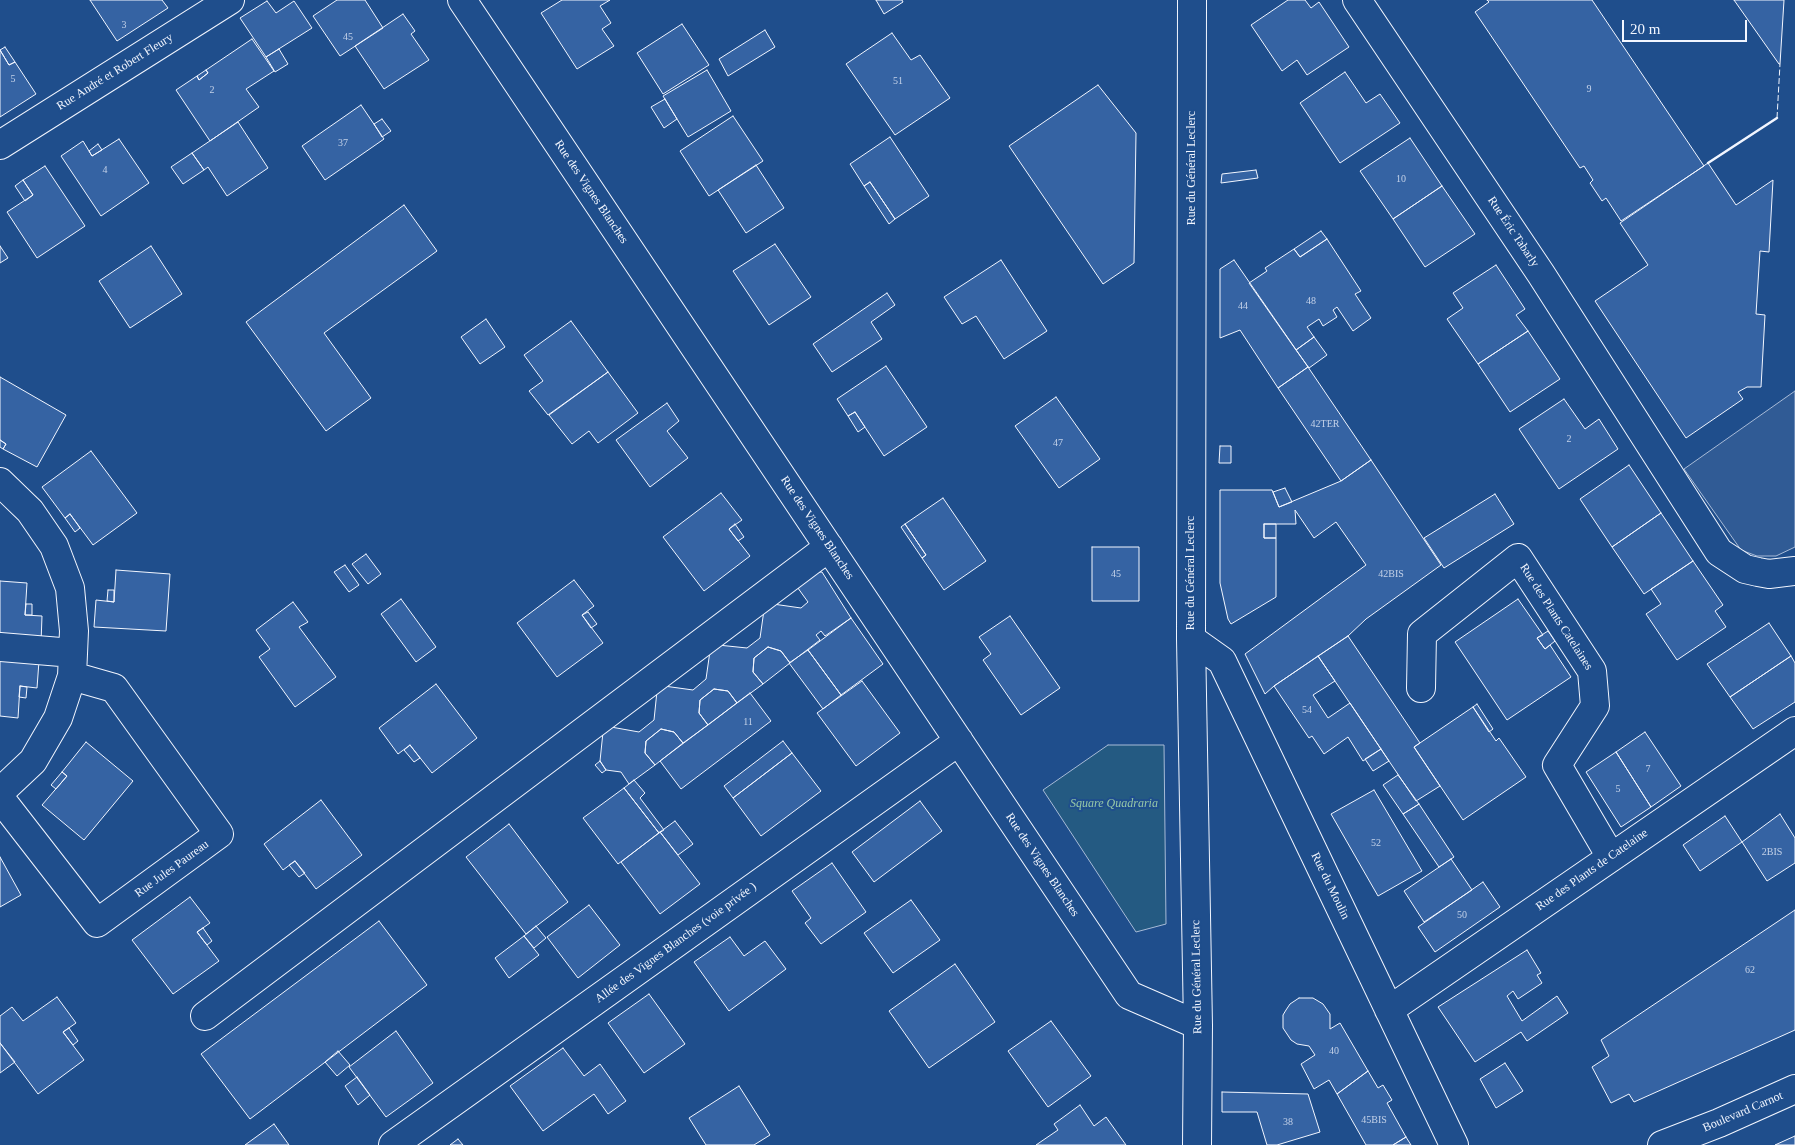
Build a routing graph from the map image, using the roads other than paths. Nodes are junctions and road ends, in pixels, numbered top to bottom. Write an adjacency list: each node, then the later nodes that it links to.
1 (230, 0): 5 (street, Rue André et Robert Fleury)
2 (462, 0): 7 (street, Rue des Vignes Blanches)
3 (1192, 0): 9 (street, Rue du Général Leclerc)
4 (1357, 0): 8 (street, Rue Éric Tabarly)
5 (0, 145)
6 (0, 482): 11 (street)
7 (830, 547): 14 (street, Rue des Vignes Blanches); 19 (street)
8 (1795, 571)
9 (1191, 639): 18 (street, Rue du Moulin); 20 (street, Rue du Général Leclerc)
10 (0, 647): 11 (street)
11 (72, 664): 15 (street); 16 (street, Rue Jules Paureau)
12 (1421, 688): 17 (street, Rue des Plants Catelaines)
13 (1795, 731): 17 (street, Rue des Plants de Catelaine)
14 (959, 741): 20 (street, Rue des Vignes Blanches); 22 (street, Allée des Vignes Blanches (voie privée ))
15 (0, 792)
16 (0, 798)
17 (1611, 857): 18 (street, Rue des Plants de Catelaine)
18 (1389, 1010): 24 (street, Rue du Moulin)
19 (205, 1016)
20 (1198, 1025): 23 (street, Rue du Général Leclerc)
21 (1795, 1089): 25 (street, Boulevard Carnot)
22 (392, 1145)
23 (1197, 1145)
24 (1454, 1145)
25 (1662, 1145)

